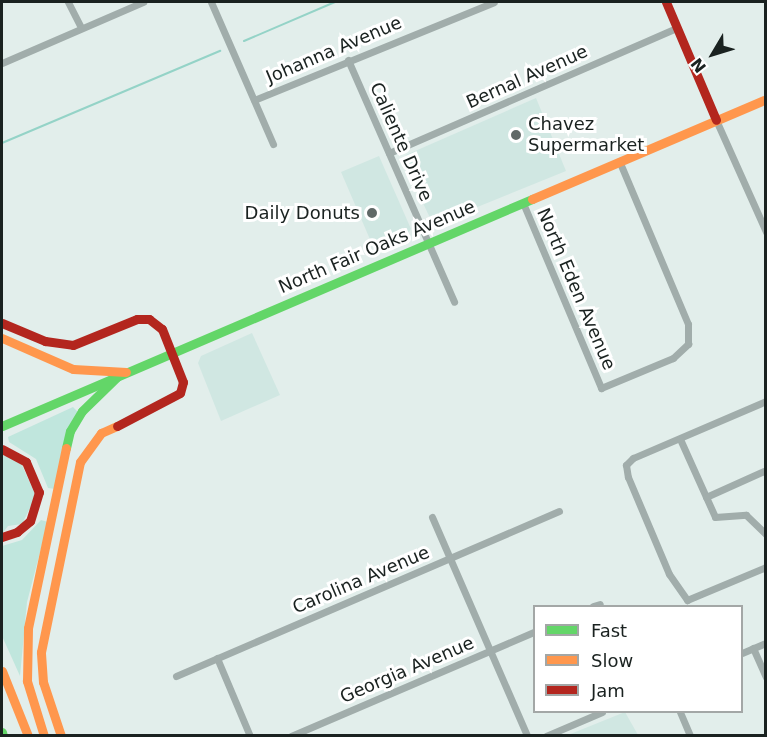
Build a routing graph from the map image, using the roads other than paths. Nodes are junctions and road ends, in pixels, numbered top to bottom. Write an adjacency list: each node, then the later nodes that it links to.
1 (68, 2): 6 (street)
2 (143, 2): 6 (street)
3 (211, 2): 11 (street)
4 (494, 2): 8 (street, Johanna Avenue)
5 (666, 2): 7 (main road)
6 (81, 27): 9 (street)
7 (677, 28): 12 (main road); 14 (street, Bernal Avenue)
8 (348, 60): 11 (street, Johanna Avenue); 14 (street, Caliente Drive)
9 (2, 63)
10 (765, 99): 12 (main road, North Fair Oaks Avenue)
11 (254, 100): 13 (street)
12 (716, 120): 15 (main road, North Fair Oaks Avenue); 17 (street)
13 (273, 144)
14 (389, 153): 18 (street, Caliente Drive)
15 (619, 162): 16 (main road, North Fair Oaks Avenue); 16 (street, North Eden Avenue)
16 (523, 203): 18 (main road, North Fair Oaks Avenue)
17 (765, 232)
18 (429, 243): 19 (street, Caliente Drive); 22 (main road, North Fair Oaks Avenue)
19 (454, 302)
20 (2, 322): 22 (main road)
21 (2, 338): 23 (main road)
22 (172, 352): 23 (main road, North Fair Oaks Avenue); 49 (main road)
23 (123, 373): 25 (main road, North Fair Oaks Avenue); 48 (main road)
24 (765, 401): 26 (street)
25 (2, 426)
26 (680, 439): 29 (street); 35 (street)
27 (2, 448): 33 (main road)
28 (765, 470): 29 (street)
29 (706, 497): 32 (street)
30 (559, 511): 34 (street, Carolina Avenue)
31 (432, 517): 34 (street)
32 (765, 534)
33 (2, 537)
34 (450, 558): 39 (street); 41 (street, Carolina Avenue)
35 (765, 567)
36 (533, 632): 39 (street, Georgia Avenue)
37 (765, 643): 38 (street)
38 (753, 648): 40 (street); 44 (street)
39 (490, 651): 51 (street, Georgia Avenue); 52 (street)
40 (743, 652)
41 (217, 658): 43 (street, Carolina Avenue); 50 (street)
42 (2, 671): 47 (main road)
43 (176, 676)
44 (765, 677)
45 (597, 713): 53 (street)
46 (681, 713): 54 (street)
47 (28, 735)
48 (44, 735)
49 (61, 735)
50 (250, 735)
51 (291, 735)
52 (527, 735)
53 (546, 735)
54 (690, 735)

